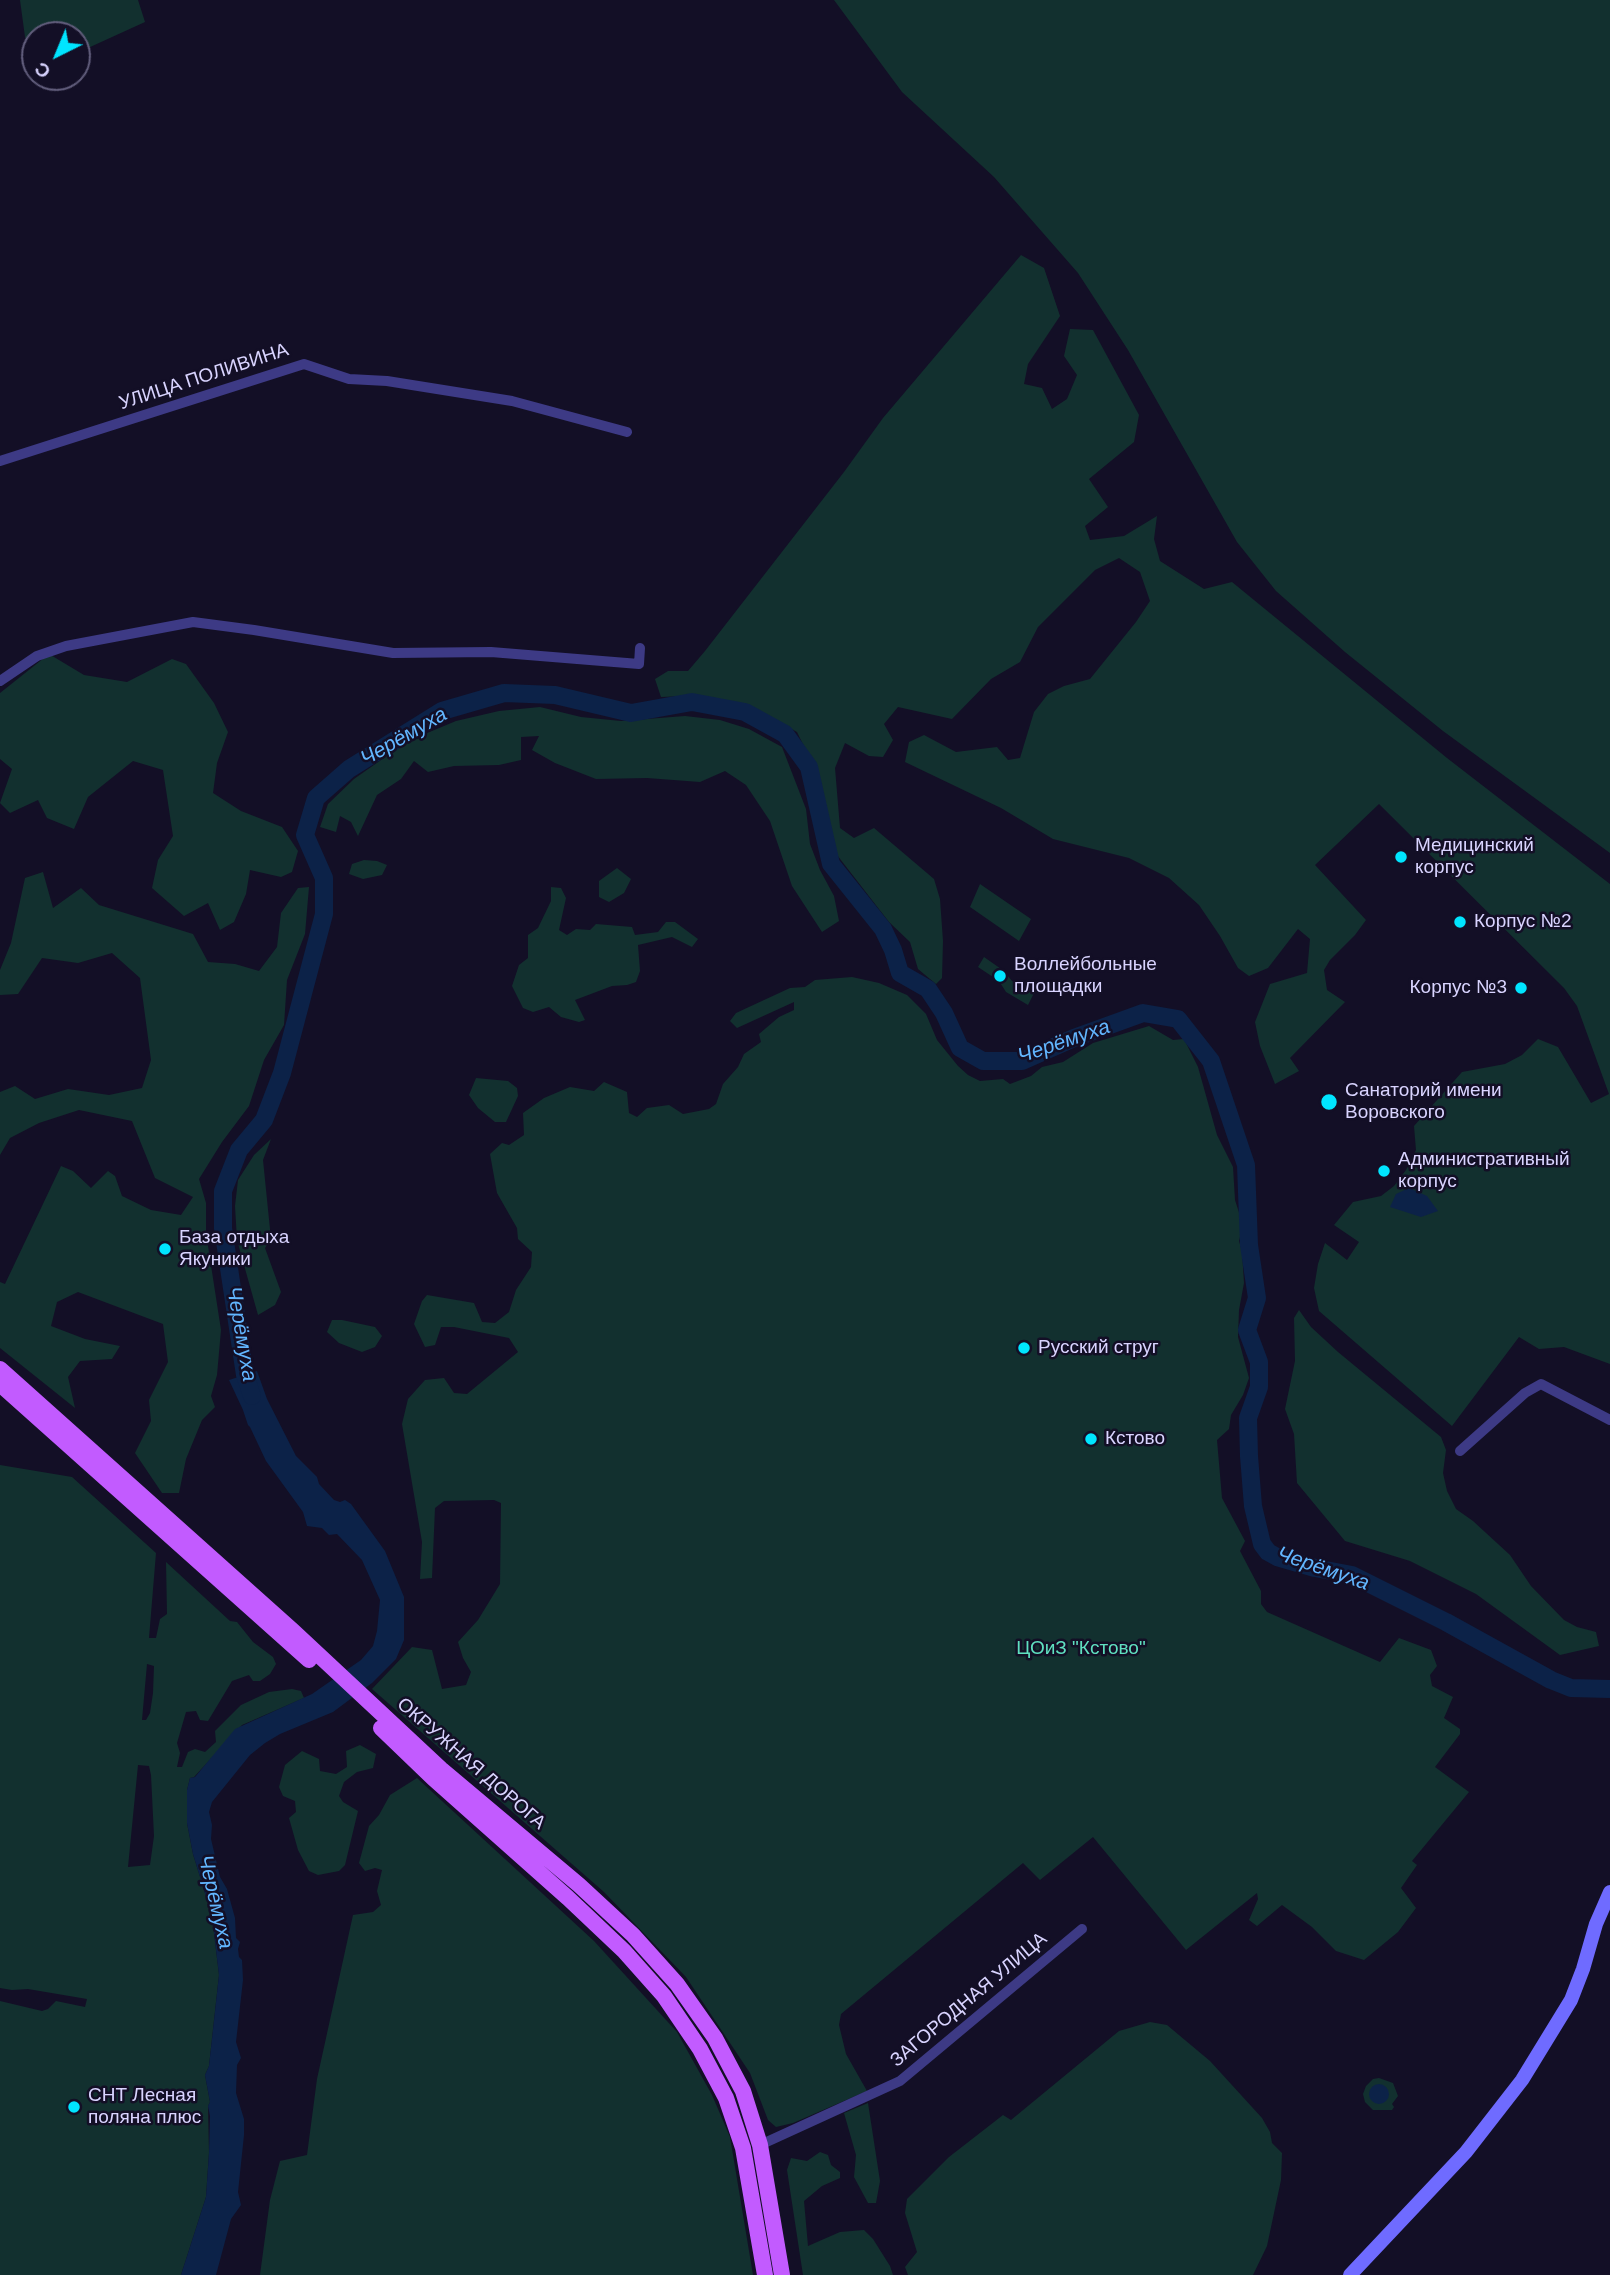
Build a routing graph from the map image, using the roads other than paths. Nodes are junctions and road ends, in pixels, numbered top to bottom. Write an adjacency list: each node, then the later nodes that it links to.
1 (627, 432): 2 (street, УЛИЦА ПОЛИВИНА)
2 (0, 461)
3 (640, 648): 4 (street)
4 (0, 681)
5 (0, 1368): 9 (main road, ОКРУЖНАЯ ДОРОГА)
6 (0, 1384): 9 (main road, ОКРУЖНАЯ ДОРОГА)
7 (1610, 1420): 8 (street)
8 (1460, 1451)
9 (306, 1650): 10 (main road, ОКРУЖНАЯ ДОРОГА)
10 (386, 1726): 13 (main road, ОКРУЖНАЯ ДОРОГА); 14 (main road, ОКРУЖНАЯ ДОРОГА)
11 (1610, 1892): 16 (main road)
12 (1082, 1928): 13 (street, ЗАГОРОДНАЯ УЛИЦА)
13 (760, 2145): 15 (main road, ОКРУЖНАЯ ДОРОГА)
14 (765, 2275)
15 (782, 2275)
16 (1350, 2275)

